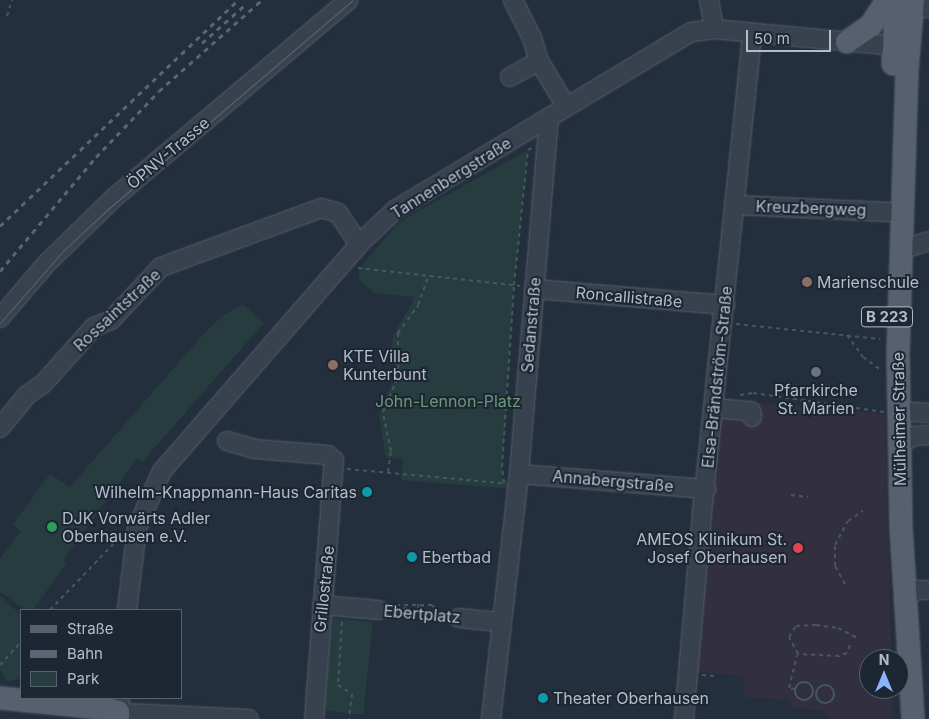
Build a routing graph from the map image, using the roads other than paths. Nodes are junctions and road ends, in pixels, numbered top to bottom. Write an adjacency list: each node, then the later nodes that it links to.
1 (349, 0): 21 (street, ÖPNV-Trasse)
2 (513, 0): 10 (street)
3 (709, 0): 6 (street)
4 (887, 0): 8 (main road)
5 (912, 3): 9 (main road, Mülheimer Straße / B 223)
6 (714, 29): 7 (street, Tannenbergstraße); 12 (street, Tannenbergstraße)
7 (752, 35): 8 (street, Tannenbergstraße); 14 (street, Elsa-Brändström-Straße)
8 (848, 42): 9 (street, Tannenbergstraße)
9 (901, 46): 15 (main road, Mülheimer Straße / B 223); 18 (main road, Mülheimer Straße / B 223)
10 (539, 61): 11 (street); 12 (street)
11 (510, 77)
12 (566, 106): 13 (street, Tannenbergstraße)
13 (549, 118): 17 (street, Tannenbergstraße); 19 (street, Sedanstraße)
14 (734, 205): 15 (street, Kreuzbergweg); 20 (street, Elsa-Brändström-Straße)
15 (888, 212): 23 (main road, Mülheimer Straße / B 223)
16 (929, 241): 18 (street)
17 (359, 244): 26 (street, Rossaintstraße); 35 (street, Tannenbergstraße)
18 (900, 250): 23 (main road, Mülheimer Straße / B 223)
19 (534, 289): 20 (street, Roncallistraße); 30 (street, Sedanstraße)
20 (725, 305): 22 (street, Elsa-Brändström-Straße)
21 (0, 318)
22 (714, 408): 25 (street); 31 (street, Elsa-Brändström-Straße)
23 (893, 411): 24 (street); 29 (main road, Mülheimer Straße / B 223); 39 (main road, Mülheimer Straße / B 223)
24 (929, 413)
25 (752, 417)
26 (0, 428)
27 (929, 434): 29 (street)
28 (226, 440): 34 (street, Grillostraße)
29 (899, 444): 33 (main road, Mülheimer Straße / B 223)
30 (513, 481): 31 (street, Annabergstraße); 38 (street, Sedanstraße)
31 (706, 489): 51 (street, Elsa-Brändström-Straße)
32 (929, 590): 33 (street)
33 (906, 597): 46 (main road, Mülheimer Straße / B 223)
34 (322, 605): 36 (street, Ebertplatz); 49 (street, Grillostraße)
35 (127, 609)
36 (379, 610)
37 (470, 622): 38 (street, Ebertplatz)
38 (500, 622): 50 (street, Sedanstraße)
39 (895, 649)
40 (0, 698): 41 (main road)
41 (20, 699)
42 (27, 699): 44 (main road)
43 (899, 699): 46 (main road, Mülheimer Straße / B 223)
44 (54, 700): 45 (main road)
45 (119, 710): 47 (street)
46 (902, 717)
47 (180, 718): 48 (street)
48 (249, 719)
49 (314, 719)
50 (491, 719)
51 (684, 719)

